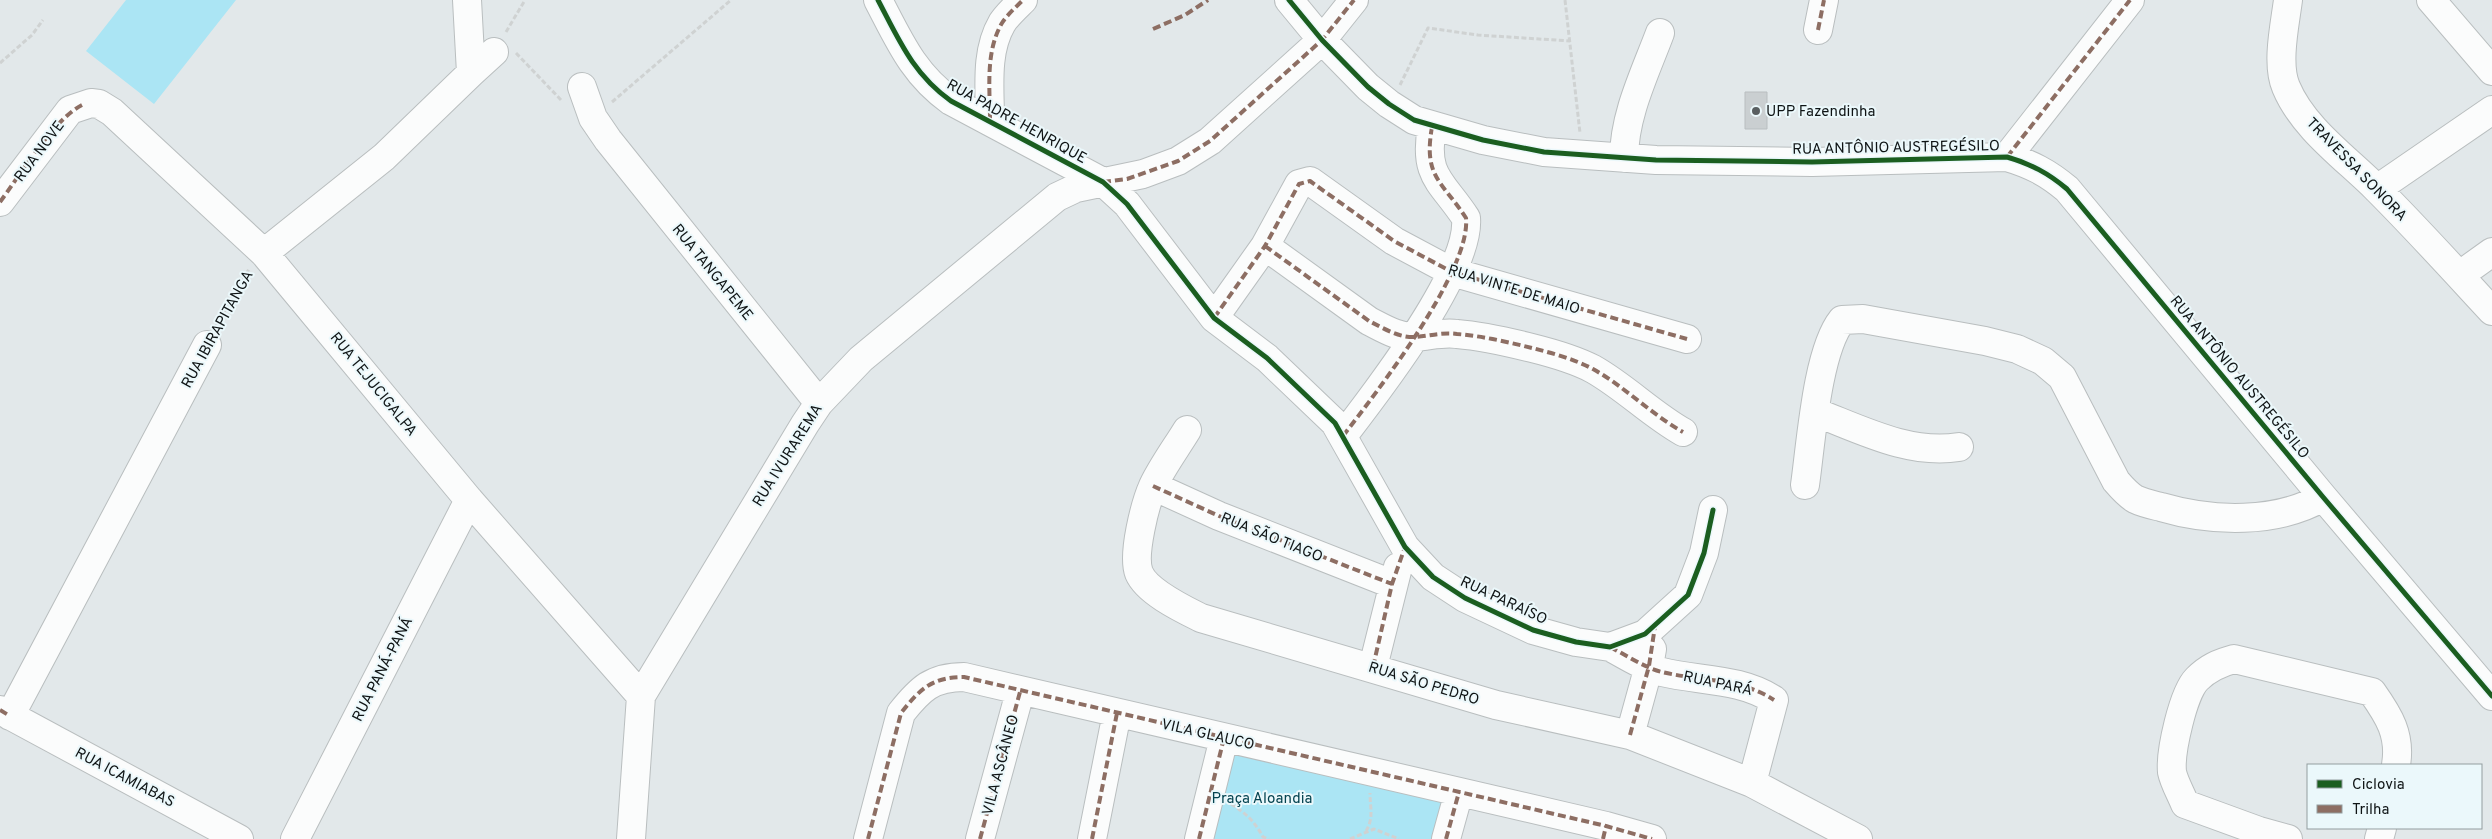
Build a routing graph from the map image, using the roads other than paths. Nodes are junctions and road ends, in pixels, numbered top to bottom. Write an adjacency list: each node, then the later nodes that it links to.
1 (467, 0): 15 (street)
2 (878, 0): 19 (street, RUA PADRE HENRIQUE)
3 (1023, 0): 19 (street)
4 (1289, 0): 12 (street, RUA ANTÔNIO AUSTREGÉSILO)
5 (1354, 0): 12 (street, RUA IVURAREMA)
6 (1824, 0): 10 (street)
7 (2130, 0): 21 (street)
8 (2288, 0): 24 (street, TRAVESSA SONORA)
9 (2431, 0): 14 (street)
10 (1818, 30)
11 (1660, 33): 22 (street)
12 (1322, 40): 20 (street, RUA ANTÔNIO AUSTREGÉSILO); 23 (street, RUA IVURAREMA)
13 (494, 52): 15 (street)
14 (2492, 71)
15 (471, 74): 28 (street)
16 (82, 104): 25 (street, RUA NOVE); 28 (street, RUA TEJUCIGALPA)
17 (581, 105): 36 (street, RUA TANGAPEME)
18 (2492, 110): 24 (street)
19 (990, 120): 23 (street, RUA PADRE HENRIQUE)
20 (1432, 127): 22 (street, RUA ANTÔNIO AUSTREGÉSILO); 29 (street)
21 (2007, 157): 22 (street, RUA ANTÔNIO AUSTREGÉSILO); 44 (street, RUA ANTÔNIO AUSTREGÉSILO)
22 (1624, 158)
23 (1102, 182): 32 (street, RUA PADRE HENRIQUE); 36 (street, RUA IVURAREMA)
24 (2377, 189): 30 (street, TRAVESSA SONORA)
25 (0, 202)
26 (1265, 246): 29 (street, RUA VINTE DE MAIO); 32 (street); 33 (street)
27 (2492, 252): 30 (street)
28 (264, 253): 45 (street, RUA TEJUCIGALPA)
29 (1452, 272): 33 (street); 34 (street, RUA VINTE DE MAIO)
30 (2460, 275): 31 (street, TRAVESSA SONORA)
31 (2492, 311)
32 (1214, 318): 40 (street, RUA PARAÍSO)
33 (1414, 337): 39 (street); 40 (street)
34 (1687, 339)
35 (207, 345): 57 (street, RUA IBIRAPITANGA)
36 (819, 403): 54 (street, RUA IVURAREMA)
37 (1816, 412): 41 (street); 42 (street); 44 (street)
38 (1187, 430): 43 (street, RUA SÃO PEDRO)
39 (1683, 432)
40 (1343, 436): 47 (street, RUA PARAÍSO)
41 (1959, 447)
42 (1805, 485)
43 (1154, 486): 48 (street, RUA SÃO TIAGO); 52 (street, RUA SÃO PEDRO)
44 (2324, 498): 55 (street, RUA ANTÔNIO AUSTREGÉSILO)
45 (469, 500): 54 (street, RUA TEJUCIGALPA); 65 (street, RUA PANÁ-PANÁ)
46 (1713, 510): 49 (street, RUA PARAÍSO)
47 (1405, 547): 48 (street); 50 (street, RUA PARAÍSO)
48 (1392, 584): 52 (street)
49 (1655, 626): 50 (street, RUA PARAÍSO); 51 (street)
50 (1610, 647): 51 (street, RUA PARÁ)
51 (1649, 666): 58 (street); 61 (street, RUA PARÁ)
52 (1373, 667): 58 (street, RUA SÃO PEDRO)
53 (1020, 692): 56 (street, VILA GLAUCO); 67 (street, VILA GLAUCO); 68 (street, VILA ASCÂNEO)
54 (641, 696): 66 (street, RUA IVURAREMA)
55 (2492, 696)
56 (1117, 712): 59 (street, VILA GLAUCO); 69 (street)
57 (5, 713): 64 (street, RUA ICAMIABAS)
58 (1630, 735): 61 (street, RUA SÃO PEDRO)
59 (1224, 738): 62 (street, VILA GLAUCO); 70 (street)
60 (2396, 764): 74 (street)
61 (1752, 783): 73 (street, RUA SÃO PEDRO)
62 (1460, 792): 63 (street, VILA GLAUCO); 71 (street)
63 (1604, 832): 72 (street, VILA GLAUCO)
64 (240, 839)
65 (295, 839)
66 (631, 839)
67 (868, 839)
68 (980, 839)
69 (1092, 839)
70 (1199, 839)
71 (1446, 839)
72 (1652, 839)
73 (1858, 839)
74 (2288, 839)

